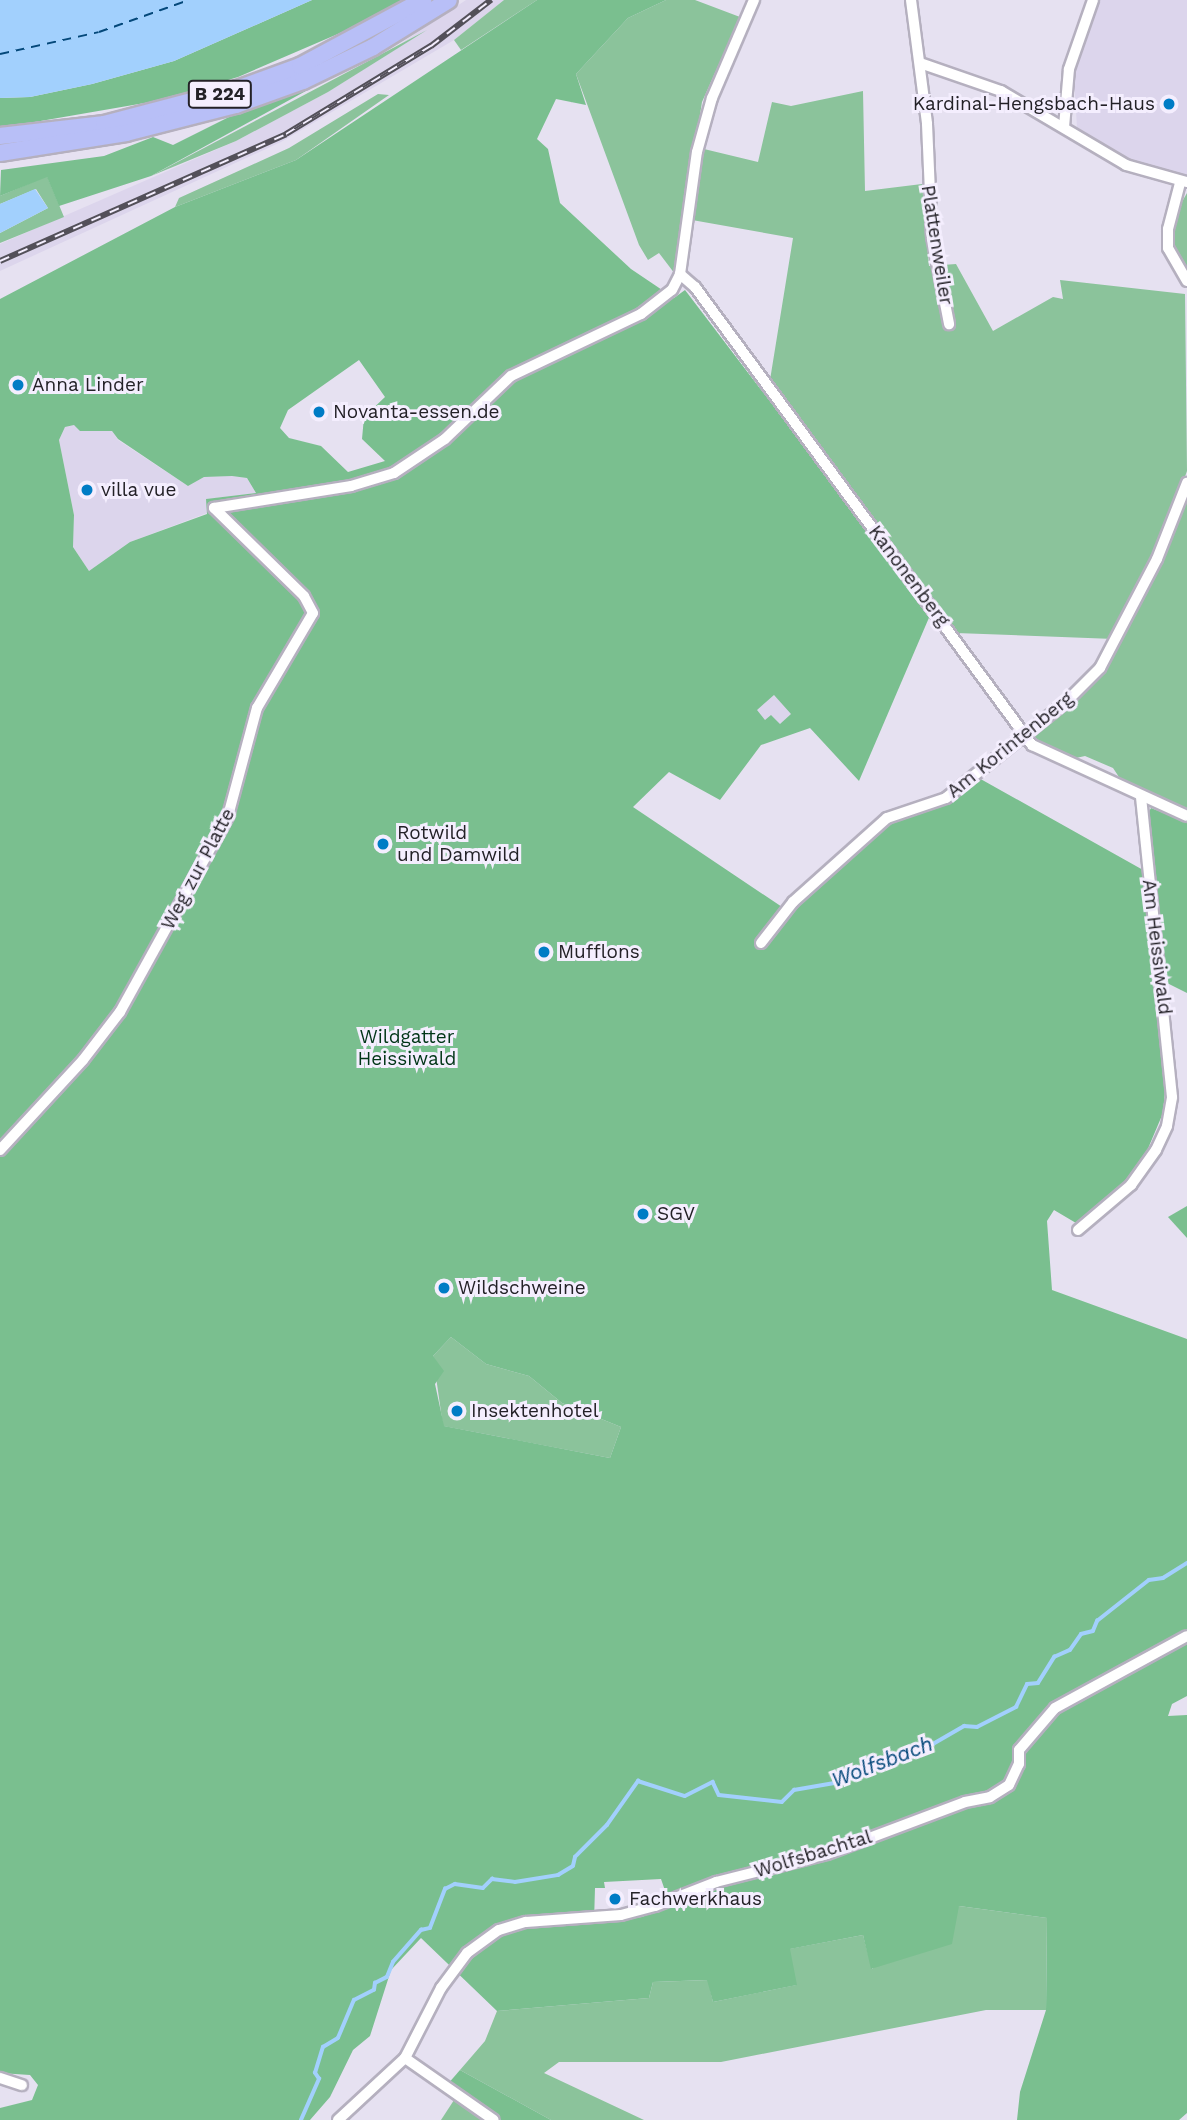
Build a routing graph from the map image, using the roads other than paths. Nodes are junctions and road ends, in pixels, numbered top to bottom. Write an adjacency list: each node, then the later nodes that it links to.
1 (423, 0): 8 (main road, B 224)
2 (449, 0): 9 (main road, B 224)
3 (754, 0): 11 (street)
4 (911, 0): 6 (street, Plattenweiler)
5 (1093, 0): 7 (street)
6 (920, 63): 7 (street); 13 (street, Plattenweiler)
7 (1064, 128): 10 (street)
8 (0, 136)
9 (3, 153)
10 (1184, 183): 12 (street)
11 (680, 274): 15 (street, Kanonenberg); 19 (street, Weg zur Platte)
12 (1187, 281)
13 (949, 324)
14 (1187, 483): 15 (street, Am Korintenberg)
15 (1023, 734): 16 (street, Kanonenberg); 18 (street, Am Korintenberg)
16 (1141, 797): 17 (street, Kanonenberg); 20 (street, Am Heissiwald)
17 (1187, 816)
18 (761, 943)
19 (0, 1150)
20 (1078, 1230)
21 (1187, 1636): 22 (street, Wolfsbachtal)
22 (405, 2058): 25 (street, Wolfsbachtal); 26 (street)
23 (0, 2078): 24 (street)
24 (22, 2085)
25 (338, 2120)
26 (494, 2120)

